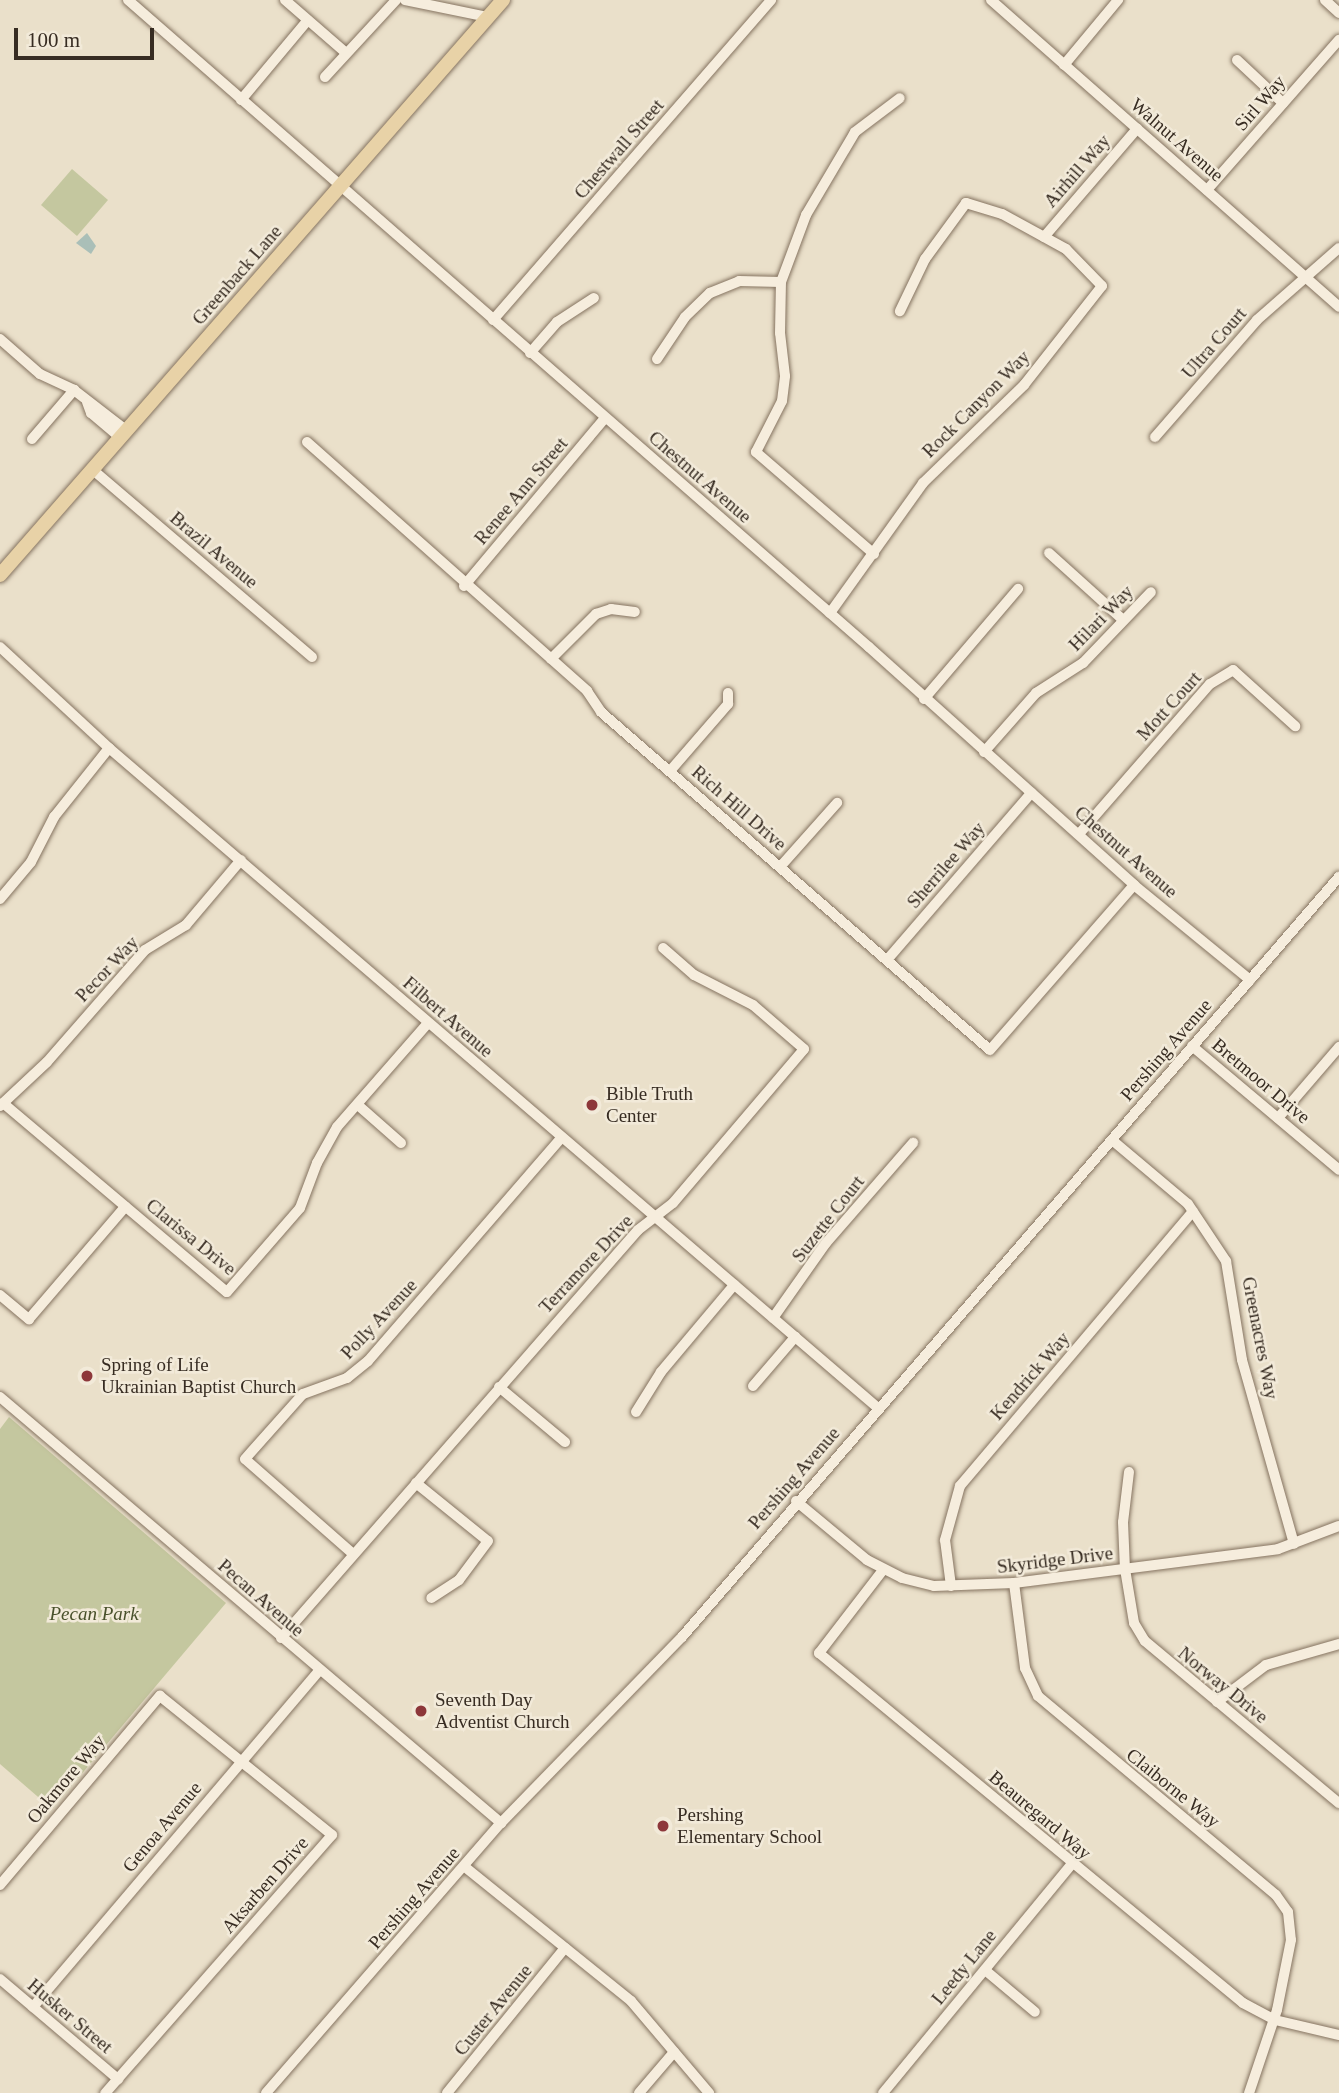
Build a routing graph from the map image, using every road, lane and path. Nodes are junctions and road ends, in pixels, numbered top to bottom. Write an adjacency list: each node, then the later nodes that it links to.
1 (128, 0): 19 (street, Chestnut Avenue)
2 (285, 0): 12 (street)
3 (396, 0): 14 (street)
4 (405, 0): 11 (street)
5 (503, 0): 11 (main road, Greenback Lane)
6 (771, 0): 31 (street, Chestwall Street)
7 (991, 0): 16 (street, Walnut Avenue)
8 (1118, 0): 16 (street)
9 (1325, 0): 10 (street)
10 (1339, 13)
11 (488, 17): 22 (main road, Greenback Lane)
12 (308, 20): 14 (street); 19 (street)
13 (1339, 40): 20 (street, Sirl Way)
14 (346, 53): 17 (street)
15 (1237, 60): 20 (street)
16 (1064, 65): 21 (street, Walnut Avenue)
17 (325, 77)
18 (900, 98): 27 (street)
19 (242, 100): 22 (street, Chestnut Avenue)
20 (1283, 103): 23 (street, Sirl Way)
21 (1137, 129): 23 (street, Walnut Avenue); 24 (street, Airhill Way)
22 (338, 188): 31 (street, Chestnut Avenue); 37 (main road, Greenback Lane)
23 (1207, 190): 26 (street, Walnut Avenue)
24 (1044, 237): 30 (street, Rock Canyon Way); 43 (street, Rock Canyon Way)
25 (1339, 248): 26 (street, Ultra Court)
26 (1306, 277): 29 (street, Walnut Avenue); 38 (street, Ultra Court)
27 (781, 282): 34 (street); 43 (street)
28 (594, 298): 33 (street)
29 (1339, 307)
30 (900, 311)
31 (493, 320): 33 (street, Chestnut Avenue)
32 (0, 339): 35 (street)
33 (530, 353): 36 (street, Chestnut Avenue)
34 (657, 359)
35 (74, 390): 37 (street); 39 (street)
36 (605, 418): 45 (street, Renee Ann Street); 49 (street, Chestnut Avenue)
37 (124, 434): 41 (main road, Greenback Lane)
38 (1154, 437)
39 (32, 439)
40 (307, 442): 45 (street, Rich Hill Drive)
41 (93, 470): 44 (main road, Greenback Lane); 52 (street, Brazil Avenue)
42 (1049, 553): 50 (street)
43 (874, 554): 49 (street, Rock Canyon Way)
44 (0, 575)
45 (464, 586): 53 (street, Rich Hill Drive)
46 (1018, 589): 55 (street)
47 (1151, 592): 50 (street, Hilari Way)
48 (635, 612): 53 (street)
49 (830, 613): 55 (street, Chestnut Avenue)
50 (1122, 619): 58 (street, Hilari Way)
51 (0, 647): 57 (street, Filbert Avenue)
52 (312, 657)
53 (551, 659): 59 (street, Rich Hill Drive)
54 (728, 693): 59 (street)
55 (924, 699): 58 (street, Chestnut Avenue)
56 (1295, 726): 62 (street, Mott Court)
57 (109, 748): 63 (street, Filbert Avenue); 67 (street)
58 (984, 752): 60 (street, Chestnut Avenue)
59 (670, 771): 64 (street, Rich Hill Drive)
60 (1031, 793): 62 (street, Chestnut Avenue); 69 (street, Sherrilee Way)
61 (837, 803): 64 (street)
62 (1079, 834): 66 (street, Chestnut Avenue)
63 (241, 860): 71 (street, Filbert Avenue); 74 (street, Pecor Way)
64 (780, 867): 69 (street, Rich Hill Drive)
65 (1339, 877): 70 (street, Pershing Avenue)
66 (1134, 886): 69 (street, Rich Hill Drive); 70 (street, Chestnut Avenue)
67 (0, 898)
68 (663, 948): 84 (street, Terramore Drive)
69 (887, 960)
70 (1250, 980): 72 (street, Pershing Avenue)
71 (428, 1023): 75 (street, Clarissa Drive); 77 (street, Filbert Avenue)
72 (1192, 1046): 76 (street, Bretmoor Drive); 78 (street, Pershing Avenue)
73 (1339, 1047): 76 (street)
74 (2, 1104): 82 (street, Clarissa Drive)
75 (359, 1106): 79 (street); 82 (street, Clarissa Drive)
76 (1278, 1118): 81 (street, Bretmoor Drive)
77 (562, 1137): 84 (street, Filbert Avenue); 100 (street, Polly Avenue)
78 (1112, 1140): 83 (street, Greenacres Way); 92 (street, Pershing Avenue)
79 (401, 1143)
80 (913, 1143): 87 (street, Suzette Court)
81 (1339, 1170)
82 (125, 1207): 86 (street)
83 (1193, 1211): 99 (street, Greenacres Way); 104 (street, Kendrick Way)
84 (655, 1218): 85 (street, Filbert Avenue); 90 (street, Terramore Drive)
85 (734, 1285): 87 (street, Filbert Avenue); 93 (street)
86 (0, 1295)
87 (773, 1318): 88 (street, Filbert Avenue)
88 (795, 1337): 89 (street); 92 (street, Filbert Avenue)
89 (753, 1386)
90 (499, 1387): 94 (street); 96 (street, Terramore Drive)
91 (0, 1397): 106 (street, Pecan Avenue)
92 (878, 1408): 97 (street, Pershing Avenue)
93 (636, 1412)
94 (565, 1442)
95 (1129, 1472): 101 (street, Norway Drive)
96 (416, 1483): 100 (street, Terramore Drive); 105 (street)
97 (796, 1501): 102 (street, Skyridge Drive); 113 (street, Pershing Avenue)
98 (1339, 1526): 99 (street, Skyridge Drive)
99 (1294, 1544): 101 (street, Skyridge Drive)
100 (352, 1553): 106 (street, Terramore Drive)
101 (1125, 1569): 103 (street, Skyridge Drive); 110 (street, Norway Drive)
102 (883, 1570): 104 (street, Skyridge Drive); 114 (street, Beauregard Way)
103 (1014, 1584): 104 (street, Skyridge Drive); 122 (street, Claiborne Way)
104 (951, 1586)
105 (431, 1598)
106 (281, 1638): 108 (street, Pecan Avenue)
107 (1339, 1644): 110 (street)
108 (319, 1671): 111 (street, Genoa Avenue); 113 (street, Pecan Avenue)
109 (160, 1696): 111 (street, Aksarben Drive); 116 (street, Oakmore Way)
110 (1217, 1702): 112 (street, Norway Drive)
111 (242, 1759): 120 (street, Genoa Avenue); 125 (street, Aksarben Drive)
112 (1339, 1803)
113 (501, 1824): 115 (street, Pershing Avenue)
114 (1072, 1864): 118 (street, Leedy Lane); 122 (street, Beauregard Way)
115 (465, 1867): 117 (street); 127 (street, Pershing Avenue)
116 (0, 1885)
117 (565, 1948): 124 (street); 128 (street, Custer Avenue)
118 (985, 1969): 121 (street); 131 (street, Leedy Lane)
119 (0, 1979): 120 (street, Husker Street)
120 (33, 2007): 125 (street, Husker Street)
121 (1035, 2012)
122 (1275, 2020): 123 (street, Beauregard Way); 132 (street, Claiborne Way)
123 (1339, 2035)
124 (674, 2052): 129 (street); 130 (street)
125 (118, 2079): 126 (street, Aksarben Drive)
126 (105, 2093)
127 (266, 2093)
128 (447, 2093)
129 (639, 2093)
130 (709, 2093)
131 (883, 2093)
132 (1249, 2093)

